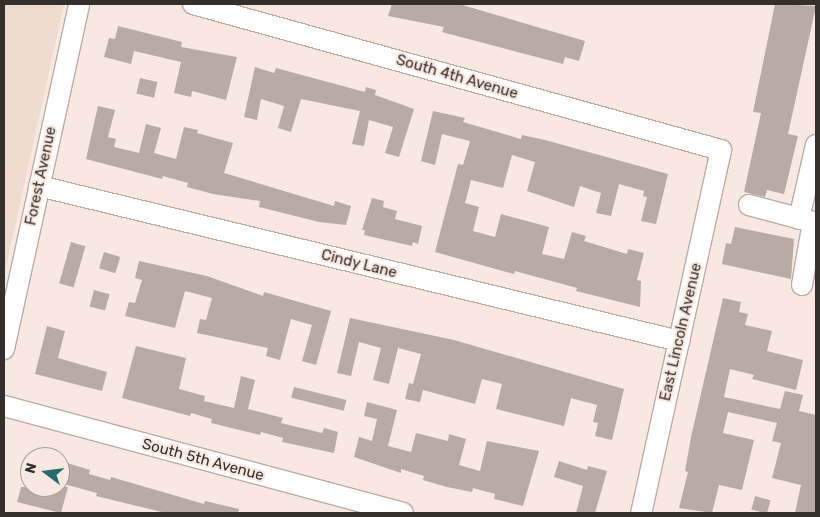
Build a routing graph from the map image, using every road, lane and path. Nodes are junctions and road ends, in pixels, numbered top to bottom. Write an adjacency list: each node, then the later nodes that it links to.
1 (79, 4): 5 (street, Forest Avenue)
2 (193, 4): 4 (street, South 4th Avenue)
3 (816, 145): 7 (street)
4 (721, 150): 9 (street, East Lincoln Avenue)
5 (39, 186): 9 (street, Cindy Lane); 10 (street, Forest Avenue)
6 (748, 205): 7 (street)
7 (806, 210): 8 (street)
8 (802, 285)
9 (679, 341): 13 (street, East Lincoln Avenue)
10 (4, 349)
11 (4, 406): 12 (street, South 5th Avenue)
12 (403, 513)
13 (641, 513)

